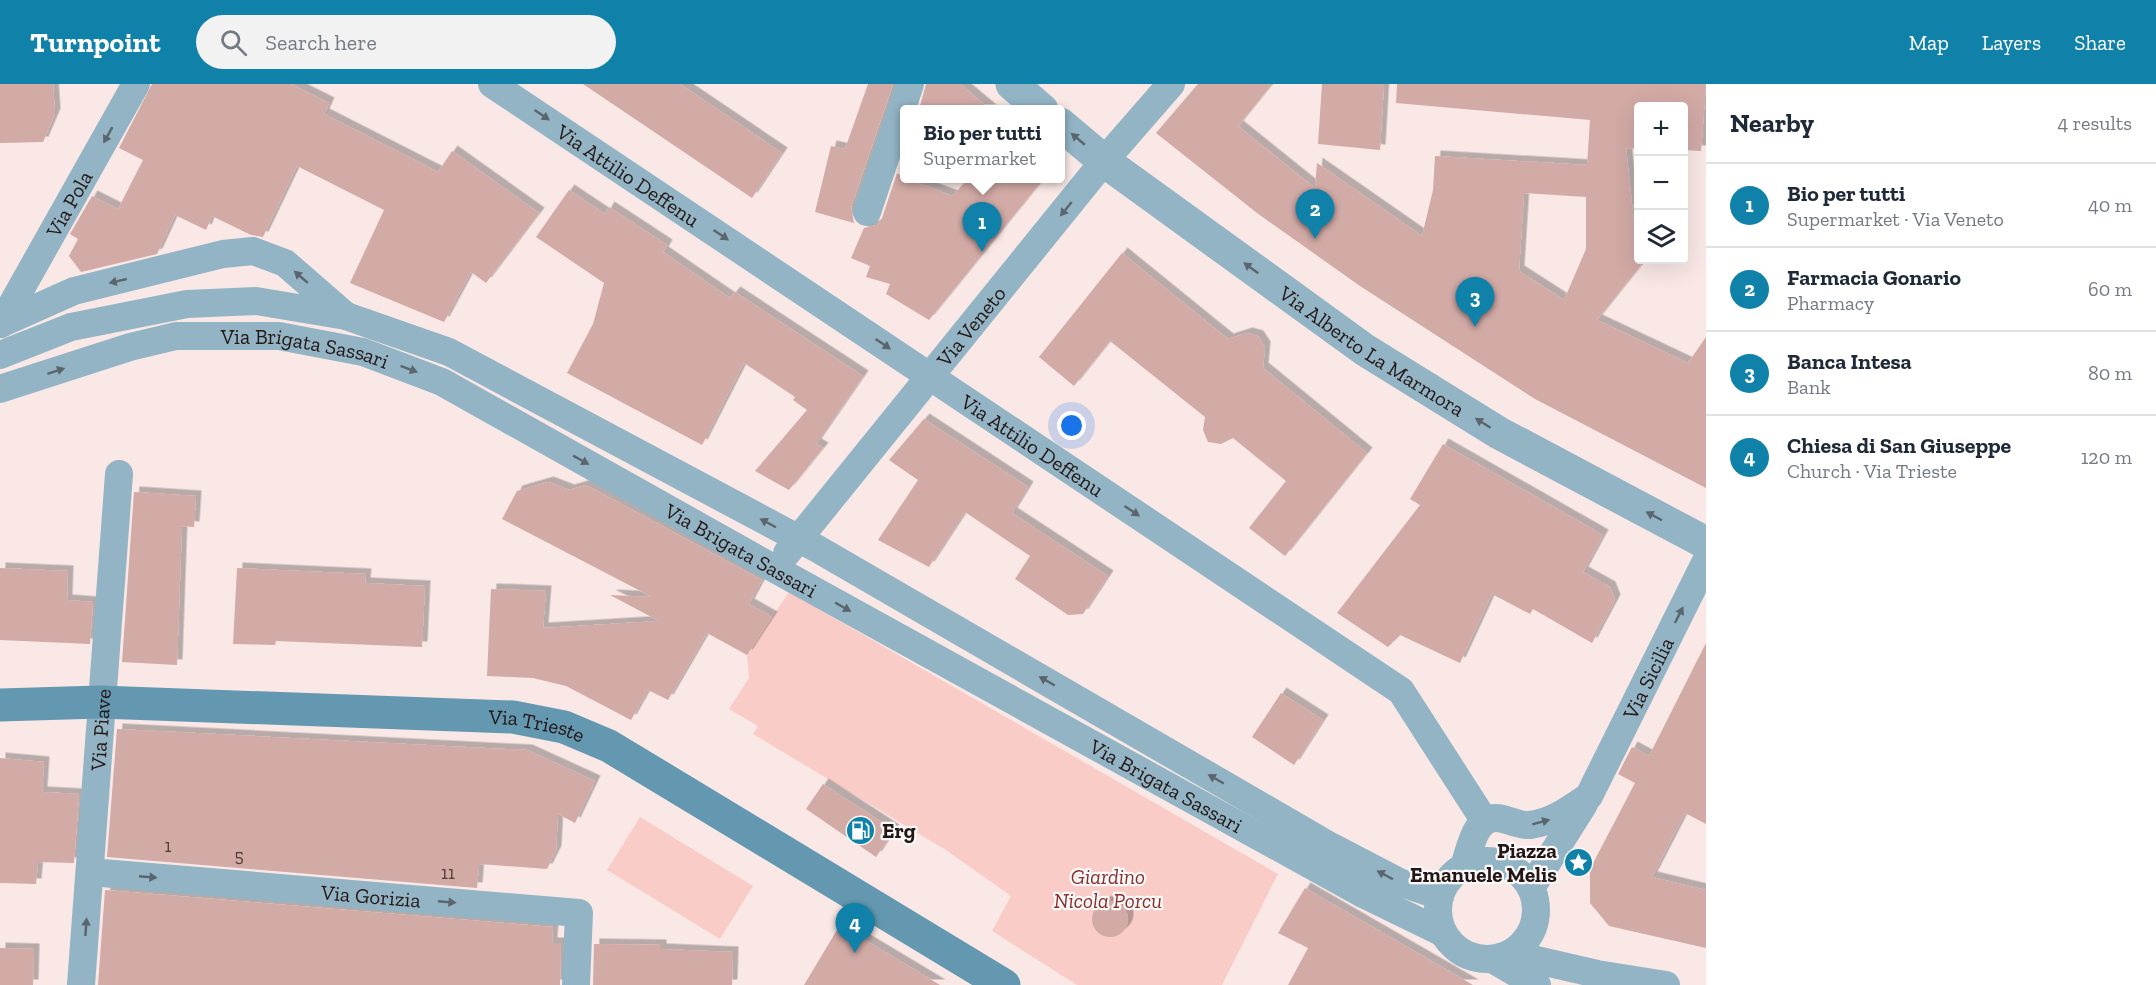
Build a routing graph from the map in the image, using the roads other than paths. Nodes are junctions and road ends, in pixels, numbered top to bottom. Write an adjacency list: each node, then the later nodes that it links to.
1 (136, 84): 13 (street, Via Pola, one-way to 13)
2 (492, 84): 15 (street, Via Attilio Deffenu, one-way to 15)
3 (910, 84): 6 (street)
4 (1012, 84): 7 (street)
5 (1171, 84): 10 (street, Via Veneto)
6 (903, 105)
7 (1036, 105)
8 (900, 114): 11 (street)
9 (1065, 128): 10 (street, Via Alberto La Marmora, one-way to 9)
10 (1104, 161): 15 (street, Via Veneto, one-way to 15); 19 (street, Via Alberto La Marmora, one-way to 10)
11 (867, 212)
12 (346, 316): 13 (street, Via Brigata Sassari, one-way to 13); 14 (street, Via Brigata Sassari); 18 (street, Via Brigata Sassari, one-way to 12)
13 (0, 324)
14 (0, 355)
15 (930, 376): 18 (street, Via Veneto); 25 (street, Via Attilio Deffenu, one-way to 25)
16 (0, 389): 21 (street, Via Brigata Sassari, one-way to 21)
17 (119, 474): 22 (street, Via Piave)
18 (797, 539): 21 (street, Via Veneto); 29 (street, Via Brigata Sassari, one-way to 18)
19 (1706, 543)
20 (1706, 561): 24 (street, Via Sicilia, one-way to 20)
21 (775, 569): 31 (street, Via Brigata Sassari, one-way to 31)
22 (100, 702): 23 (main road, Via Trieste); 27 (street, Via Piave); 36 (main road, Via Trieste)
23 (0, 705)
24 (1589, 796): 25 (street, Via Sicilia, one-way to 24); 28 (street, Via Sicilia)
25 (1484, 820): 26 (street)
26 (1464, 867): 28 (street); 29 (street)
27 (90, 872): 34 (street, Via Piave, one-way to 27); 35 (street, Via Gorizia, one-way to 35)
28 (1531, 888): 30 (street)
29 (1440, 896): 31 (street)
30 (1532, 931): 32 (street); 33 (street)
31 (1443, 933): 32 (street)
32 (1501, 957): 33 (street); 37 (street)
33 (1601, 979): 38 (street)
34 (81, 985)
35 (576, 985)
36 (1004, 985)
37 (1537, 985)
38 (1666, 985)

